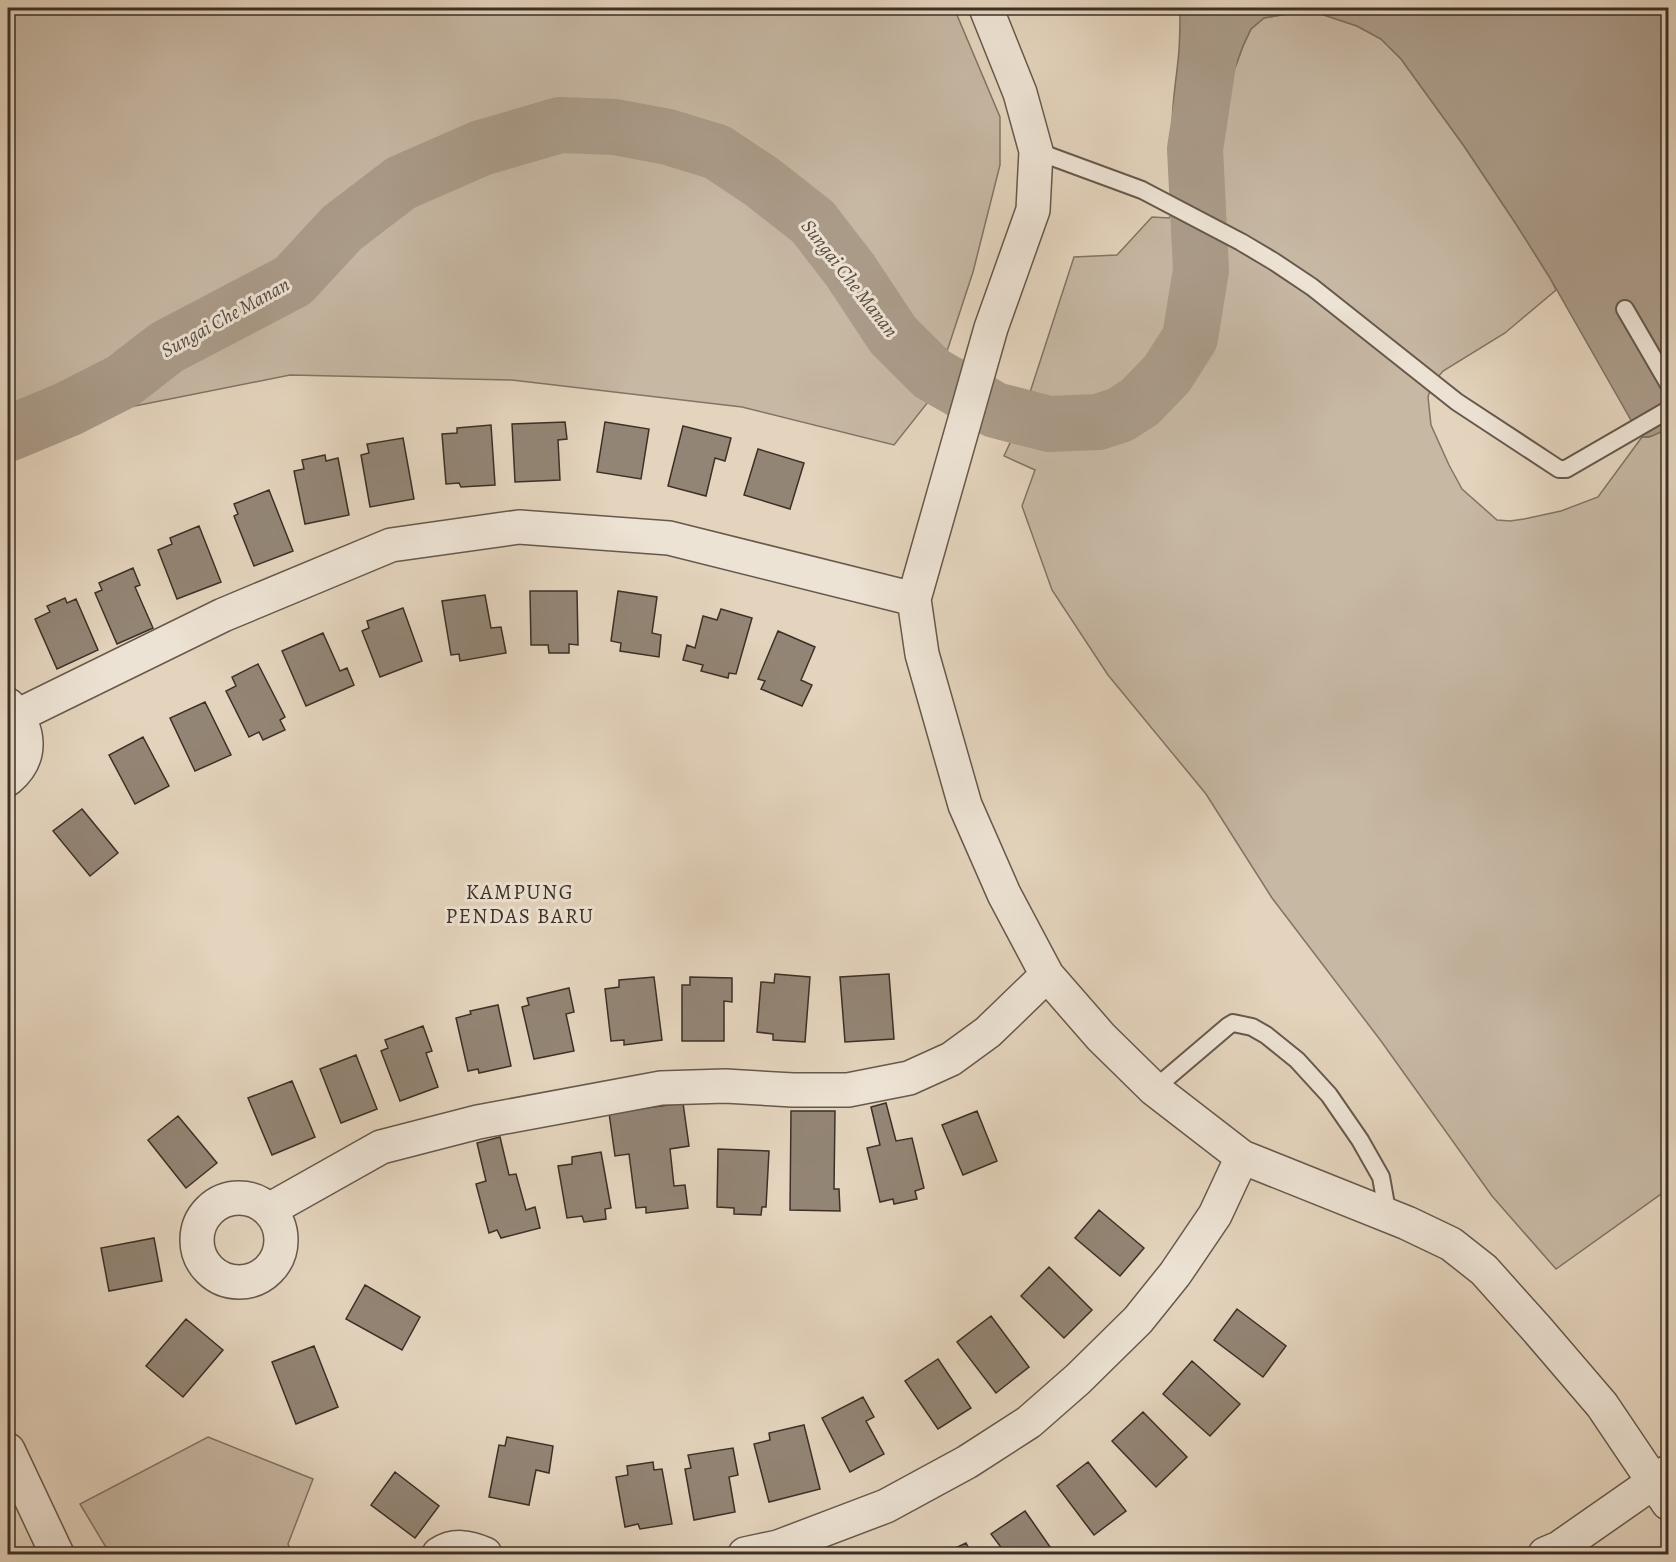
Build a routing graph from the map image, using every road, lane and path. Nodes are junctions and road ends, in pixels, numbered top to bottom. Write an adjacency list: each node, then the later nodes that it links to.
1 (986, 8): 2 (street)
2 (1036, 151): 5 (lane); 6 (street)
3 (1625, 309): 4 (lane)
4 (1668, 383)
5 (1668, 410)
6 (914, 599): 7 (street); 9 (street)
7 (12, 710): 8 (street)
8 (8, 779)
9 (1047, 975): 10 (street); 12 (street)
10 (1154, 1089): 11 (street); 13 (lane)
11 (1242, 1157): 13 (street); 19 (street)
12 (269, 1210)
13 (1388, 1216): 15 (street)
14 (8, 1450): 16 (street)
15 (1664, 1485): 20 (street)
16 (57, 1554)
17 (438, 1554): 18 (street)
18 (485, 1554)
19 (745, 1554)
20 (1545, 1554)

